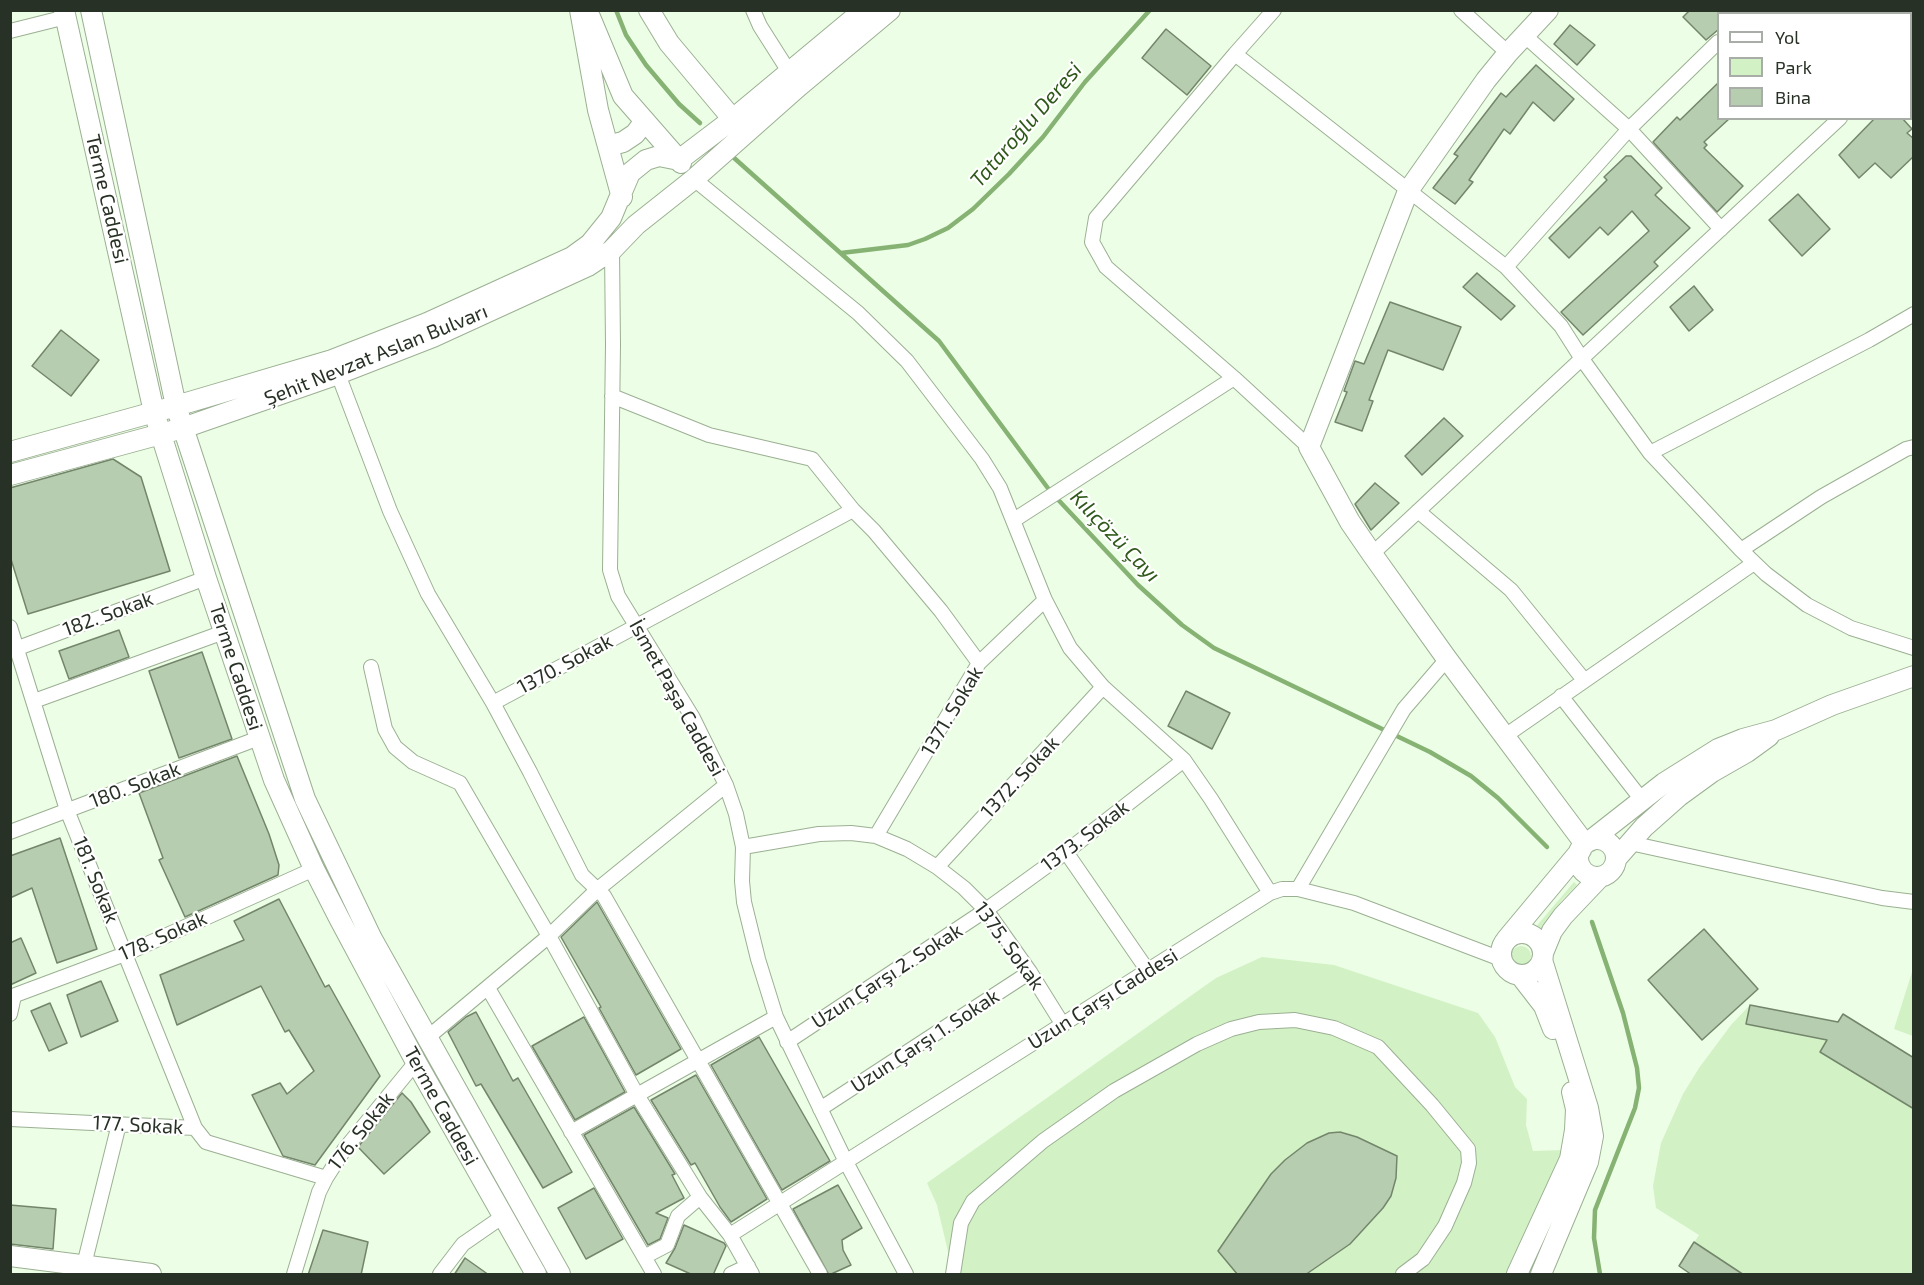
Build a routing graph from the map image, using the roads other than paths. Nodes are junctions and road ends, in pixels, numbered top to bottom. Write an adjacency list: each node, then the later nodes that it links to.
1 (91, 10): 38 (main road, Terme Caddesi)
2 (580, 10): 19 (main road)
3 (587, 10): 18 (main road)
4 (648, 10): 22 (main road)
5 (753, 10): 17 (street)
6 (864, 10): 17 (main road)
7 (890, 10): 17 (main road)
8 (1274, 10): 16 (street)
9 (1461, 10): 15 (street)
10 (1548, 10): 13 (main road)
11 (65, 14): 12 (street); 39 (main road, Terme Caddesi)
12 (10, 31)
13 (1524, 35): 15 (main road); 23 (street)
14 (1717, 44): 23 (street)
15 (1508, 53): 27 (main road)
16 (1234, 54): 27 (street); 36 (street)
17 (794, 80): 22 (main road)
18 (623, 96): 19 (main road); 21 (main road)
19 (598, 110): 24 (main road)
20 (1838, 120): 30 (street)
21 (645, 122): 24 (main road); 25 (main road)
22 (739, 126): 25 (main road); 26 (main road, Şehit Nevzat Aslan Bulvarı)
23 (1629, 129): 30 (street); 32 (street)
24 (608, 146): 28 (main road)
25 (686, 155): 26 (main road); 28 (main road, Şehit Nevzat Aslan Bulvarı)
26 (700, 173): 29 (main road, Şehit Nevzat Aslan Bulvarı); 49 (street)
27 (1408, 191): 32 (street); 42 (main road)
28 (621, 194): 29 (main road); 38 (main road, Şehit Nevzat Aslan Bulvarı)
29 (636, 225): 31 (main road, Şehit Nevzat Aslan Bulvarı)
30 (1721, 229): 34 (street)
31 (612, 250): 35 (main road, Şehit Nevzat Aslan Bulvarı); 37 (street, İsmet Paşa Caddesi)
32 (1506, 267): 34 (street)
33 (1914, 314): 45 (street)
34 (1582, 359): 45 (street); 48 (street)
35 (338, 374): 40 (main road, Şehit Nevzat Aslan Bulvarı); 68 (street)
36 (1234, 378): 42 (street); 49 (street)
37 (612, 396): 47 (street); 55 (street, İsmet Paşa Caddesi)
38 (177, 406): 39 (main road, Şehit Nevzat Aslan Bulvarı); 40 (main road, Terme Caddesi)
39 (154, 412): 41 (main road, Terme Caddesi); 44 (main road, Şehit Nevzat Aslan Bulvarı)
40 (183, 428): 41 (main road, Şehit Nevzat Aslan Bulvarı); 103 (main road, Terme Caddesi)
41 (161, 434): 46 (main road, Şehit Nevzat Aslan Bulvarı); 53 (main road, Terme Caddesi)
42 (1309, 447): 51 (main road)
43 (1914, 447): 50 (street)
44 (10, 452)
45 (1650, 453): 50 (street)
46 (10, 475)
47 (853, 510): 55 (street, 1370. Sokak); 61 (street)
48 (1418, 511): 51 (street); 64 (street)
49 (1014, 519): 54 (street)
50 (1741, 550): 52 (street)
51 (1372, 554): 60 (main road)
52 (1754, 563): 58 (street); 64 (street)
53 (206, 578): 57 (main road, Terme Caddesi); 59 (street, 182. Sokak)
54 (1045, 600): 61 (street, 1371. Sokak); 65 (street)
55 (637, 625): 68 (street, 1370. Sokak); 73 (street, İsmet Paşa Caddesi)
56 (10, 627): 59 (street, 181. Sokak)
57 (224, 632): 67 (street); 71 (main road, Terme Caddesi)
58 (1914, 648)
59 (14, 649): 67 (street, 181. Sokak)
60 (1447, 659): 70 (main road); 87 (street)
61 (979, 663): 77 (street, 1371. Sokak)
62 (370, 667): 91 (street)
63 (1914, 676): 69 (main road)
64 (1584, 680): 66 (street)
65 (1103, 687): 72 (street); 83 (street, 1372. Sokak)
66 (1561, 696): 70 (street); 74 (street)
67 (34, 701): 75 (street, 181. Sokak)
68 (493, 703): 86 (street)
69 (1776, 730): 74 (main road); 78 (main road)
70 (1505, 736): 79 (main road)
71 (259, 738): 75 (street, 180. Sokak); 84 (main road, Terme Caddesi)
72 (1184, 760): 81 (street, 1373. Sokak); 88 (street)
73 (726, 785): 80 (street, İsmet Paşa Caddesi); 86 (street)
74 (1642, 800): 79 (main road)
75 (67, 810): 76 (street, 180. Sokak); 93 (street, 181. Sokak)
76 (10, 832)
77 (876, 836): 80 (street, 1375. Sokak); 83 (street, 1375. Sokak)
78 (1630, 843): 82 (main road); 89 (street)
79 (1585, 845): 82 (main road); 85 (main road); 92 (main road)
80 (743, 847): 101 (street, İsmet Paşa Caddesi)
81 (1066, 852): 90 (street, 1373. Sokak); 95 (street)
82 (1616, 859): 85 (main road)
83 (937, 867): 90 (street, 1375. Sokak)
84 (314, 870): 93 (street, 178. Sokak); 106 (main road, Terme Caddesi)
85 (1600, 877): 94 (main road)
86 (598, 889): 91 (street); 105 (street)
87 (1298, 889): 88 (street, Uzun Çarşı Caddesi); 92 (street, Uzun Çarşı Caddesi)
88 (1270, 893): 95 (street, Uzun Çarşı Caddesi)
89 (1914, 902)
90 (986, 910): 96 (street, 1375. Sokak); 104 (street, Uzun Çarşı 2. Sokak)
91 (549, 936): 98 (street); 107 (street)
92 (1503, 950): 94 (main road); 97 (main road)
93 (125, 954): 99 (street, 178. Sokak); 111 (street, 181. Sokak)
94 (1542, 957): 97 (main road); 135 (main road)
95 (1148, 971): 102 (street, Uzun Çarşı Caddesi)
96 (1030, 972): 102 (street, 1375. Sokak); 108 (street, Uzun Çarşı 1. Sokak)
97 (1520, 975): 134 (main road)
98 (488, 988): 103 (street); 112 (street)
99 (12, 997): 100 (street)
100 (10, 1014)
101 (776, 1017): 104 (street, İsmet Paşa Caddesi); 105 (street)
102 (1063, 1025): 113 (street, Uzun Çarşı Caddesi)
103 (427, 1038): 127 (main road, Terme Caddesi)
104 (787, 1042): 108 (street, İsmet Paşa Caddesi)
105 (699, 1061): 107 (street); 116 (street)
106 (416, 1062): 114 (street, 176. Sokak); 117 (main road, Terme Caddesi)
107 (637, 1095): 112 (street); 115 (street)
108 (820, 1109): 113 (street, İsmet Paşa Caddesi)
109 (10, 1119): 110 (street, 177. Sokak)
110 (119, 1124): 111 (street, 177. Sokak); 121 (street)
111 (195, 1128): 114 (street, 177. Sokak)
112 (571, 1132): 120 (street)
113 (846, 1162): 116 (street, Uzun Çarşı Caddesi); 131 (street, İsmet Paşa Caddesi)
114 (326, 1178): 124 (street, 176. Sokak)
115 (700, 1197): 118 (street); 120 (street)
116 (779, 1204): 118 (street, Uzun Çarşı Caddesi); 130 (street)
117 (502, 1217): 125 (street); 126 (main road, Terme Caddesi)
118 (730, 1235): 122 (street)
119 (10, 1256): 121 (main road)
120 (644, 1257): 128 (street)
121 (84, 1265): 123 (main road)
122 (750, 1270): 129 (street)
123 (151, 1275)
124 (294, 1275)
125 (440, 1275)
126 (536, 1275)
127 (560, 1275)
128 (654, 1275)
129 (731, 1275)
130 (820, 1275)
131 (906, 1275)
132 (952, 1275): 133 (street)
133 (1403, 1275)
134 (1517, 1275)
135 (1541, 1275)

